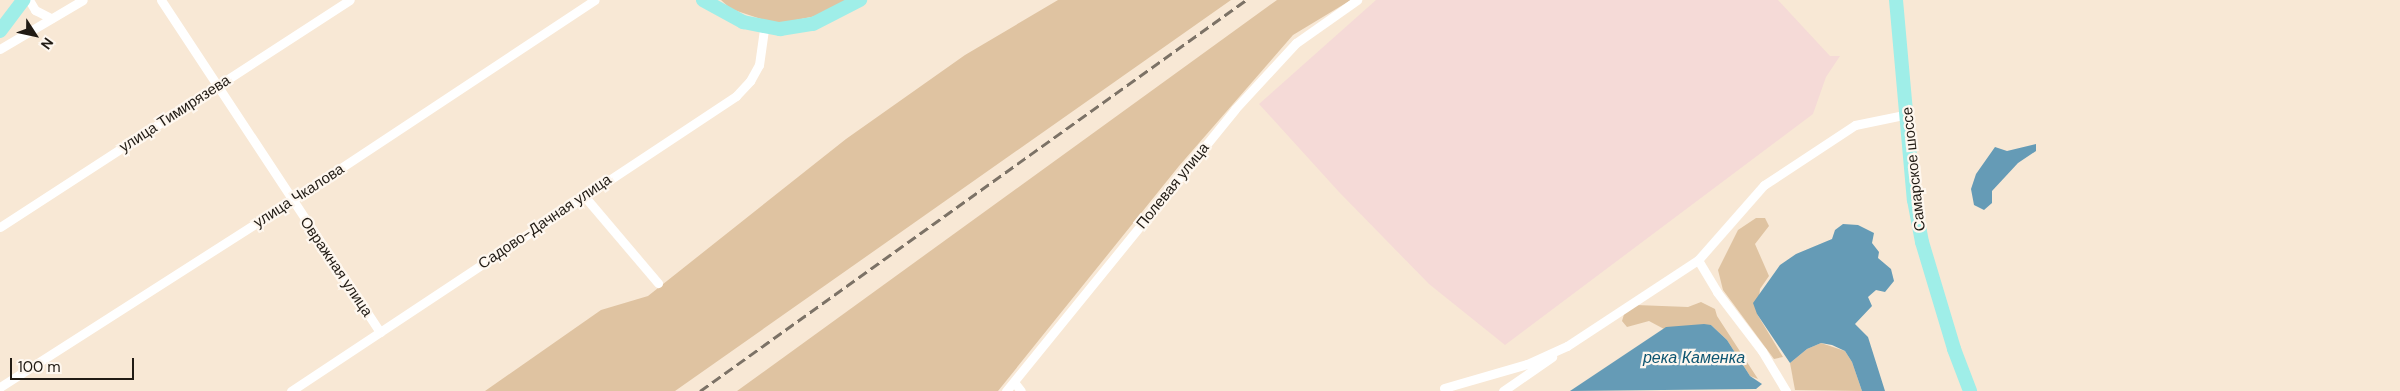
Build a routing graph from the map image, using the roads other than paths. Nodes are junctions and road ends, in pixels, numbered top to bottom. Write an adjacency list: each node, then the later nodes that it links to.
1 (23, 0): 13 (main road)
2 (29, 0): 11 (street)
3 (83, 0): 11 (street)
4 (161, 0): 15 (street, Овражная улица)
5 (350, 0): 15 (street, улица Тимирязева)
6 (595, 0): 18 (street, улица Чкалова)
7 (703, 0): 12 (main road)
8 (860, 0): 12 (main road)
9 (1357, 0): 24 (street, Полевая улица)
10 (1896, 0): 16 (main road, Самарское шоссе)
11 (51, 18): 14 (street)
12 (764, 28): 17 (street, Садово-Дачная улица)
13 (0, 31)
14 (0, 49)
15 (217, 87): 18 (street, Овражная улица); 19 (street, улица Тимирязева)
16 (1908, 114): 20 (street); 32 (main road, Самарское шоссе)
17 (585, 197): 21 (street); 22 (street, Садово-Дачная улица)
18 (291, 201): 22 (street, Овражная улица); 25 (street, улица Чкалова)
19 (0, 227)
20 (1698, 260): 23 (street); 31 (street)
21 (658, 283)
22 (380, 332): 27 (street, Садово-Дачная улица)
23 (1567, 346): 26 (street); 30 (street)
24 (1014, 382): 28 (street, Полевая улица); 29 (street)
25 (0, 387)
26 (1444, 388)
27 (291, 391)
28 (1006, 391)
29 (1021, 391)
30 (1503, 391)
31 (1786, 391)
32 (1970, 391)

